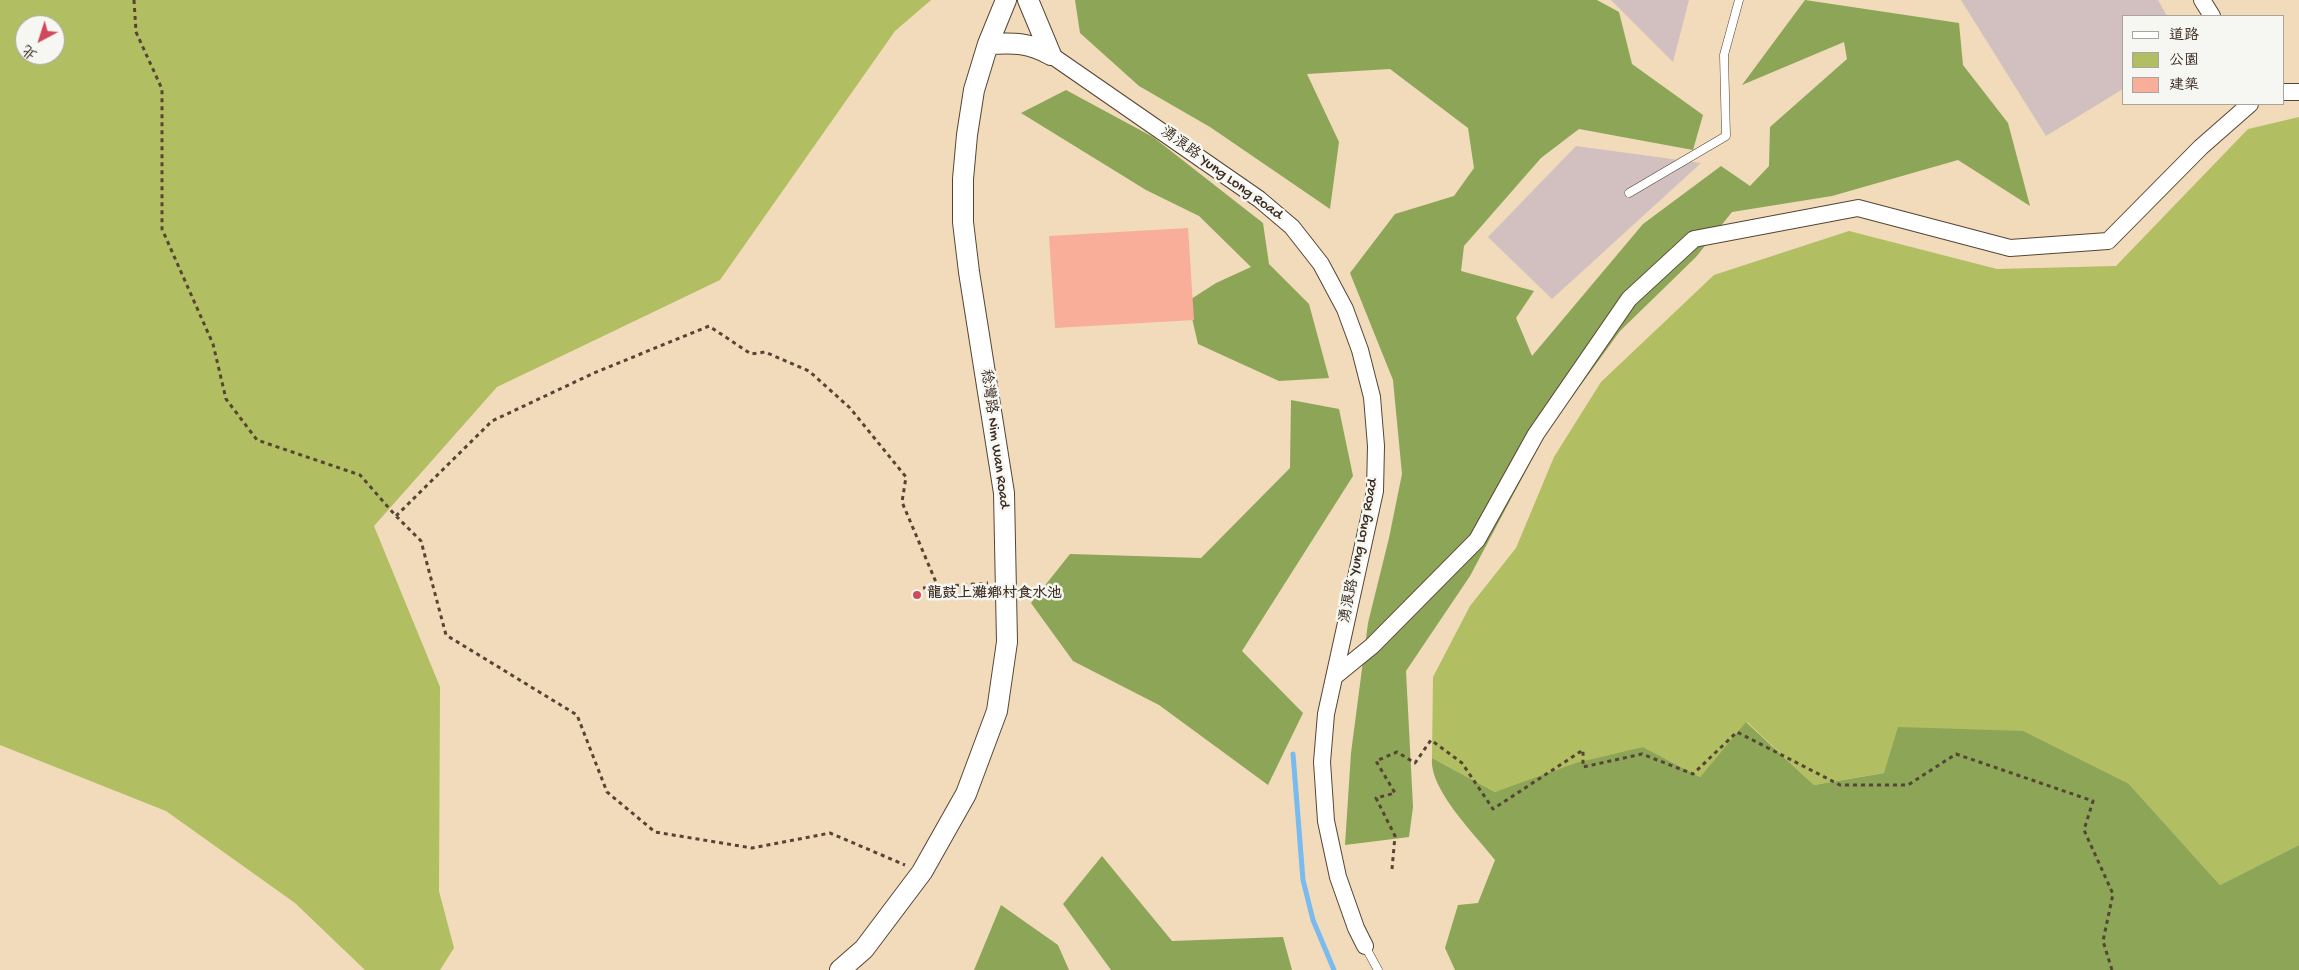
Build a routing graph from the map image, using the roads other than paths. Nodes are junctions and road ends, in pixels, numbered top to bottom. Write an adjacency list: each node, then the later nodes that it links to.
1 (1006, 0): 6 (street, 稔灣路 Nim Wan Road)
2 (1028, 0): 7 (street)
3 (1739, 0): 11 (lane)
4 (2202, 0): 5 (street)
5 (2211, 15)
6 (988, 44): 7 (street); 14 (street, 稔灣路 Nim Wan Road)
7 (1051, 55): 12 (street, 湧浪路 Yung Long Road)
8 (2284, 92): 9 (street)
9 (2299, 92)
10 (2249, 105): 12 (street)
11 (1629, 193)
12 (1334, 677): 13 (street, 湧浪路 Yung Long Road)
13 (1364, 946): 15 (lane, 湧浪路 Yung Long Road)
14 (840, 970)
15 (1378, 970)

